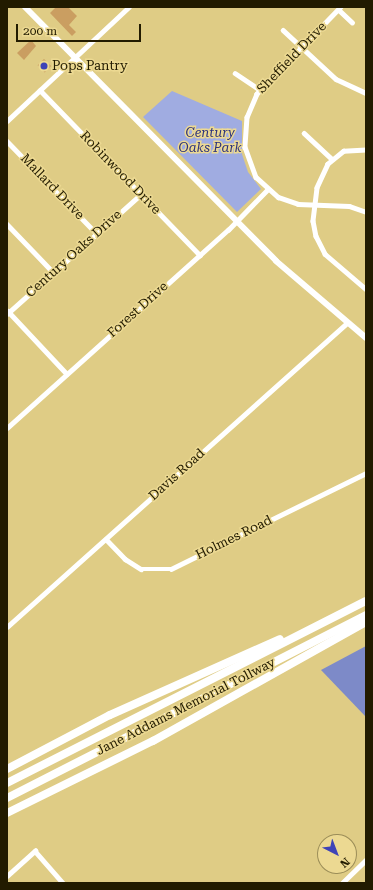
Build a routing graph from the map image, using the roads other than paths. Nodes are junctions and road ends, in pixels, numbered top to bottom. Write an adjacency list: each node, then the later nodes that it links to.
1 (25, 7): 7 (main road)
2 (129, 7): 7 (street)
3 (340, 8): 4 (street, Sheffield Drive); 6 (street, Sheffield Drive)
4 (352, 22)
5 (283, 30): 6 (street)
6 (301, 48): 10 (street, Sheffield Drive); 11 (street)
7 (75, 57): 9 (street); 21 (main road)
8 (235, 73): 10 (street)
9 (40, 90): 12 (street); 18 (street, Robinwood Drive)
10 (260, 90): 17 (street, Sheffield Drive)
11 (366, 93)
12 (7, 121)
13 (304, 134): 16 (street)
14 (7, 141): 23 (street, Mallard Drive)
15 (366, 150): 16 (street)
16 (332, 159): 19 (street)
17 (267, 190): 19 (street, Sheffield Drive); 21 (street, Forest Drive)
18 (140, 194): 23 (street, Century Oaks Drive); 24 (street, Robinwood Drive)
19 (314, 205): 20 (street, Sheffield Drive); 26 (street)
20 (366, 212)
21 (237, 221): 24 (street, Forest Drive); 28 (main road)
22 (7, 224): 25 (street)
23 (97, 234): 25 (street, Century Oaks Drive)
24 (200, 255): 30 (street, Forest Drive)
25 (53, 272): 27 (street, Century Oaks Drive)
26 (366, 289)
27 (8, 312): 30 (street)
28 (347, 323): 29 (main road); 33 (street, Davis Road)
29 (366, 338)
30 (67, 374): 31 (street, Forest Drive)
31 (7, 428)
32 (366, 473): 33 (street, Holmes Road)
33 (106, 539): 37 (street, Davis Road)
34 (366, 600): 38 (highway); 39 (highway, Jane Addams Memorial Tollway)
35 (366, 615): 40 (highway, Jane Addams Memorial Tollway)
36 (366, 622): 41 (highway)
37 (7, 627)
38 (7, 769)
39 (7, 783)
40 (7, 798)
41 (7, 813)
42 (366, 860): 45 (street)
43 (7, 876): 44 (street)
44 (64, 883)
45 (342, 883)

